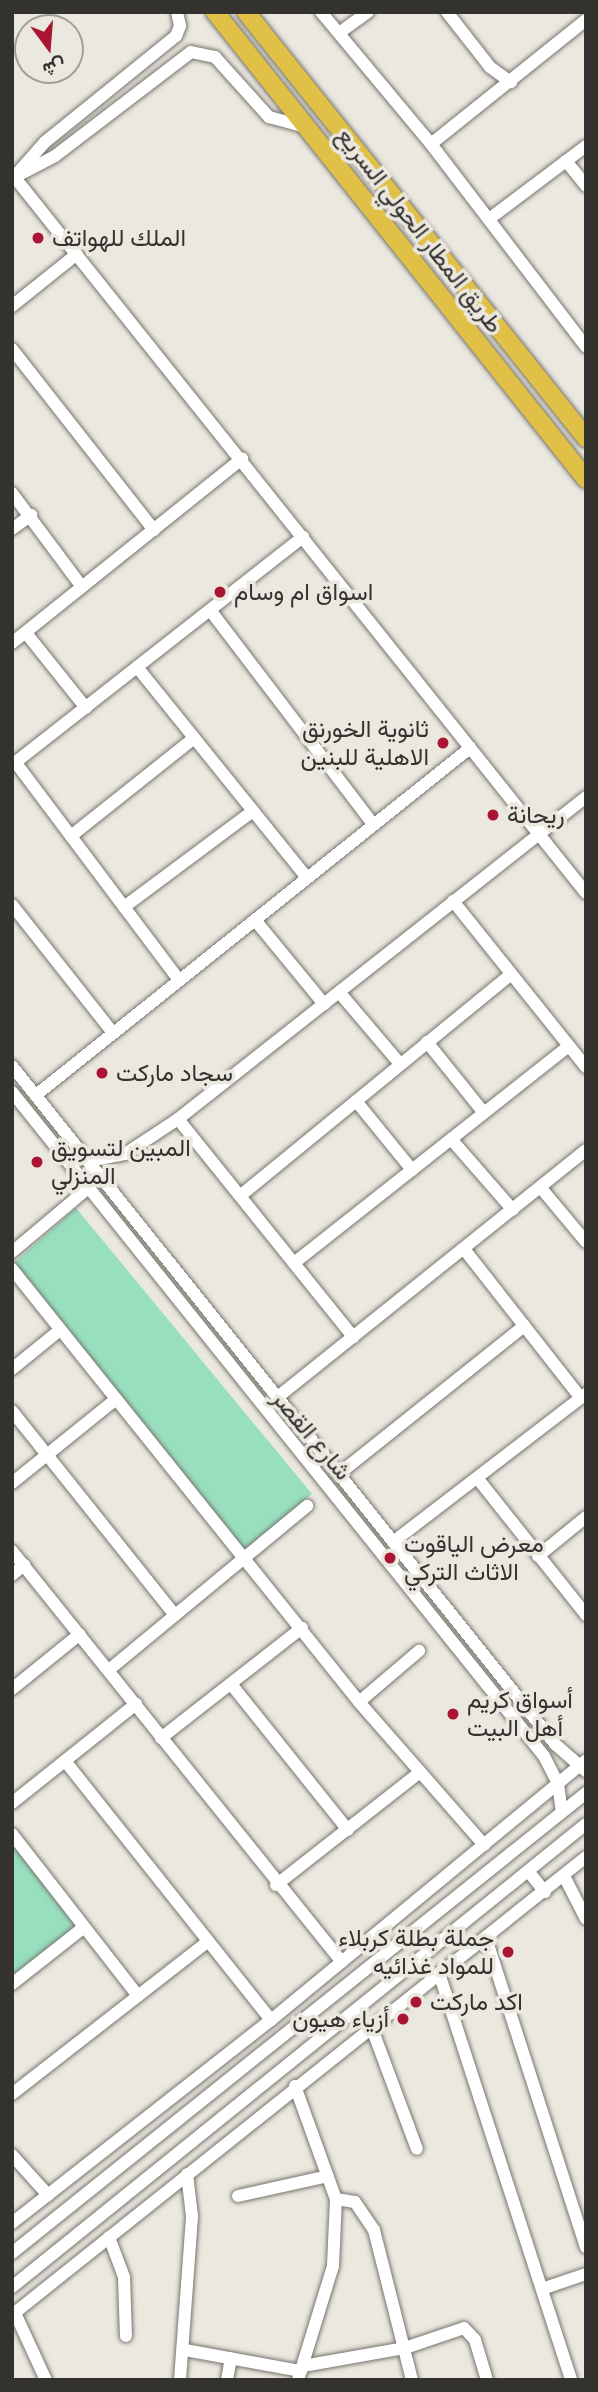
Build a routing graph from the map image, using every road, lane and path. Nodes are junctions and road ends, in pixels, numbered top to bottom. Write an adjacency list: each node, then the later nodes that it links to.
1 (177, 12): 14 (street)
2 (215, 12): 10 (highway, طريق المطار الحولي السريع)
3 (246, 12): 21 (highway, طريق المطار الحولي السريع)
4 (321, 12): 8 (street)
5 (368, 12): 8 (street)
6 (447, 12): 9 (street)
7 (586, 20): 9 (street)
8 (339, 33): 11 (street)
9 (510, 82): 11 (street)
10 (307, 127): 14 (street); 23 (highway, طريق المطار الحولي السريع)
11 (432, 144): 16 (street)
12 (586, 146): 13 (street)
13 (566, 161): 15 (street); 16 (street)
14 (13, 176): 17 (street)
15 (586, 186)
16 (489, 219): 19 (street)
17 (77, 254): 18 (street); 22 (street)
18 (12, 306)
19 (586, 347)
20 (12, 349): 27 (street)
21 (586, 438)
22 (242, 459): 27 (street); 28 (street)
23 (586, 479)
24 (12, 493): 25 (street)
25 (31, 515): 26 (street); 29 (street)
26 (12, 529)
27 (153, 530): 29 (street)
28 (303, 537): 30 (street); 36 (street)
29 (82, 587): 31 (street)
30 (210, 610): 33 (street); 40 (street)
31 (26, 632): 32 (street); 34 (street)
32 (12, 643)
33 (137, 667): 34 (street); 35 (street)
34 (86, 708): 37 (street)
35 (194, 738): 39 (street); 42 (street)
36 (470, 748): 40 (street); 41 (street)
37 (14, 764): 42 (street)
38 (586, 797): 41 (street)
39 (253, 811): 43 (street); 47 (street)
40 (374, 825): 43 (street)
41 (538, 834): 44 (street); 45 (street)
42 (71, 835): 47 (street)
43 (307, 878): 48 (street)
44 (586, 893)
45 (453, 901): 49 (street); 51 (street)
46 (12, 905): 53 (street)
47 (124, 907): 50 (street)
48 (255, 920): 50 (street); 52 (street)
49 (511, 974): 54 (street); 55 (street)
50 (179, 980): 53 (street)
51 (339, 992): 52 (street); 56 (street)
52 (324, 1004): 63 (street)
53 (113, 1033): 60 (street)
54 (427, 1042): 56 (street); 62 (street)
55 (569, 1046): 58 (street); 62 (street)
56 (400, 1064): 61 (street)
57 (12, 1066): 60 (street)
58 (586, 1067)
59 (12, 1092): 69 (street, شارع القصر)
60 (36, 1095): 66 (street)
61 (356, 1101): 67 (street); 70 (street)
62 (484, 1113): 64 (street)
63 (178, 1119): 66 (street); 70 (street)
64 (451, 1139): 67 (street); 71 (street)
65 (586, 1150): 68 (street)
66 (89, 1161): 80 (street)
67 (412, 1170): 75 (street)
68 (541, 1188): 71 (street); 72 (street)
69 (88, 1189): 74 (street); 81 (street, شارع القصر)
70 (240, 1196): 75 (street)
71 (513, 1210): 73 (street)
72 (586, 1242)
73 (464, 1250): 77 (street); 79 (street)
74 (12, 1252)
75 (294, 1264): 79 (street)
76 (12, 1269): 78 (street)
77 (524, 1326): 86 (street); 90 (street)
78 (60, 1330): 82 (street); 87 (street)
79 (353, 1337): 85 (street)
80 (247, 1356): 81 (street); 83 (street)
81 (229, 1368): 84 (street, شارع القصر)
82 (12, 1369)
83 (263, 1376): 84 (street); 85 (street)
84 (245, 1388): 115 (street, شارع القصر)
85 (279, 1396): 90 (street)
86 (583, 1396): 91 (street)
87 (116, 1401): 89 (street); 98 (street)
88 (12, 1412): 89 (street)
89 (47, 1455): 92 (street); 101 (street)
90 (340, 1473): 95 (street)
91 (478, 1479): 95 (street); 97 (street)
92 (12, 1483)
93 (307, 1506): 98 (street)
94 (586, 1517): 97 (street)
95 (393, 1542): 113 (street)
96 (12, 1551): 99 (street)
97 (538, 1556): 102 (street)
98 (244, 1558): 101 (street); 103 (street)
99 (24, 1565): 100 (street); 104 (street)
100 (12, 1575)
101 (175, 1615): 106 (street)
102 (586, 1615)
103 (302, 1628): 107 (street); 109 (street)
104 (80, 1634): 106 (street); 108 (street)
105 (419, 1651): 109 (street)
106 (110, 1669): 110 (street)
107 (231, 1684): 111 (street); 120 (street)
108 (12, 1689)
109 (359, 1702): 114 (street)
110 (136, 1704): 111 (street); 112 (street)
111 (161, 1738): 126 (street)
112 (65, 1761): 117 (street); 134 (street)
113 (583, 1766): 115 (street)
114 (421, 1772): 120 (street); 122 (street)
115 (558, 1784): 118 (street, شارع القصر); 122 (street)
116 (586, 1793): 118 (street)
117 (12, 1803)
118 (562, 1812): 128 (street)
119 (586, 1824): 124 (street)
120 (348, 1830): 126 (street)
121 (12, 1835): 131 (street)
122 (484, 1846): 136 (street)
123 (586, 1857): 125 (street)
124 (528, 1871): 127 (street); 130 (street)
125 (564, 1876): 127 (street); 129 (street)
126 (276, 1885): 136 (street)
127 (545, 1892): 133 (street)
128 (448, 1905): 130 (street); 132 (street)
129 (586, 1919)
130 (463, 1925): 135 (street)
131 (83, 1928): 138 (street); 139 (street)
132 (414, 1932): 135 (street); 144 (street)
133 (486, 1938): 137 (street); 159 (street)
134 (206, 1943): 139 (street); 140 (street)
135 (430, 1952): 145 (street)
136 (342, 1962): 140 (street)
137 (439, 1973): 141 (street); 163 (street)
138 (12, 1983)
139 (138, 1996): 143 (street)
140 (271, 2020): 152 (street)
141 (371, 2026): 142 (street); 147 (street)
142 (295, 2086): 150 (street); 151 (street)
143 (12, 2094)
144 (204, 2100): 145 (street); 146 (street)
145 (221, 2119): 148 (street)
146 (165, 2130): 148 (street); 160 (street)
147 (417, 2149)
148 (181, 2150): 153 (street)
149 (12, 2155): 152 (street)
150 (187, 2174): 156 (street); 167 (street)
151 (328, 2176): 154 (street); 155 (street)
152 (48, 2195): 157 (street)
153 (126, 2196): 156 (street); 162 (street)
154 (238, 2196)
155 (336, 2199): 166 (street); 169 (street)
156 (140, 2212): 158 (street)
157 (12, 2223)
158 (109, 2237): 164 (street); 165 (street)
159 (586, 2247)
160 (12, 2253)
161 (586, 2274): 163 (street)
162 (12, 2287)
163 (542, 2289): 175 (street)
164 (14, 2314): 170 (street)
165 (126, 2336)
166 (405, 2348): 169 (street); 173 (street); 174 (street)
167 (185, 2350): 168 (street); 171 (street)
168 (231, 2358): 169 (street); 172 (street)
169 (301, 2372)
170 (46, 2380)
171 (180, 2380)
172 (227, 2380)
173 (412, 2380)
174 (487, 2380)
175 (571, 2380)

